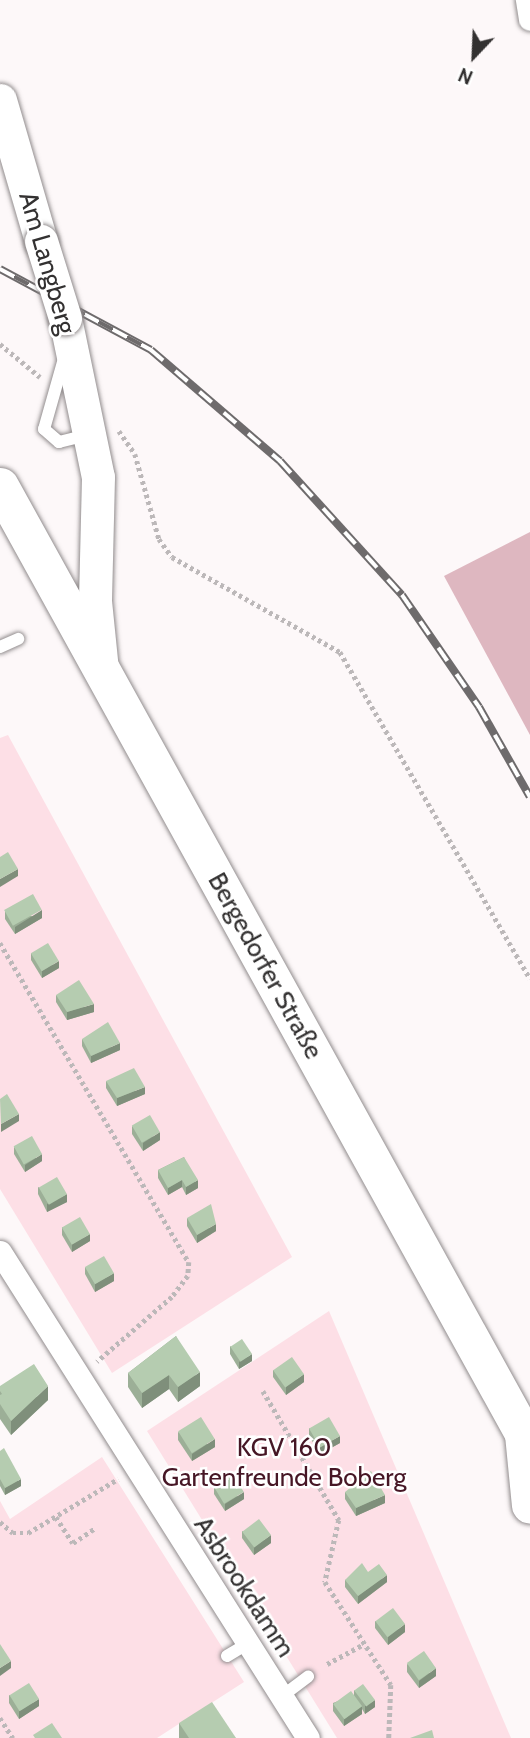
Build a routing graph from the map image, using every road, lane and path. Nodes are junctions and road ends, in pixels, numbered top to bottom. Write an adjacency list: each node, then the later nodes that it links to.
1 (527, 0): 2 (street)
2 (530, 19)
3 (0, 100): 4 (street, Am Langberg, bridge)
4 (68, 330): 6 (lane); 7 (street, Am Langberg)
5 (0, 344): 6 (path)
6 (52, 386): 7 (lane)
7 (89, 417): 11 (street, Am Langberg); 13 (path)
8 (0, 486): 11 (main road, Bergedorfer Straße)
9 (18, 639): 10 (lane)
10 (0, 647)
11 (103, 672): 17 (main road, Bergedorfer Straße)
12 (0, 943): 15 (path)
13 (530, 979)
14 (0, 1252): 15 (street, Asbrookdamm)
15 (77, 1380): 18 (street, Asbrookdamm)
16 (264, 1391): 24 (path)
17 (528, 1434): 19 (main road)
18 (134, 1469): 20 (path); 23 (street, Asbrookdamm)
19 (530, 1505)
20 (56, 1517): 21 (path); 22 (path)
21 (0, 1522)
22 (94, 1529)
23 (247, 1644): 25 (lane); 28 (street, Asbrookdamm)
24 (364, 1644): 26 (path); 32 (path)
25 (227, 1657)
26 (327, 1664)
27 (307, 1677): 28 (lane)
28 (281, 1697): 31 (street, Asbrookdamm)
29 (0, 1718): 30 (path)
30 (13, 1738)
31 (308, 1738)
32 (389, 1738)

